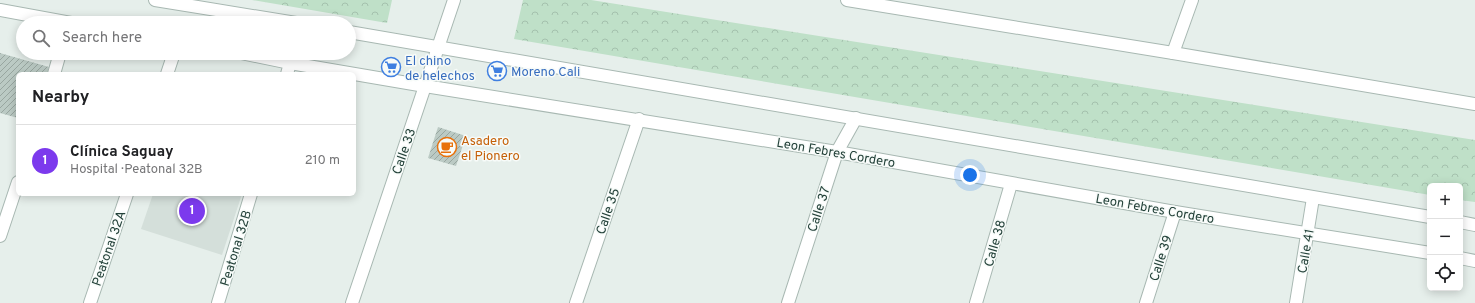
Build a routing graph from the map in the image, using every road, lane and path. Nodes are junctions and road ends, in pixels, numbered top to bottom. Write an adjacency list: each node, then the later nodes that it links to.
1 (155, 0): 7 (street)
2 (454, 0): 9 (street, Calle 33)
3 (847, 0): 10 (street)
4 (1192, 0): 10 (street)
5 (0, 10): 6 (street)
6 (33, 16)
7 (253, 16)
8 (356, 33): 9 (street)
9 (439, 46): 19 (street, Calle 33); 21 (street)
10 (1173, 53): 20 (street)
11 (58, 60): 15 (street)
12 (172, 60): 16 (street)
13 (263, 60): 14 (street, Leon Febres Cordero)
14 (288, 68): 17 (street, Leon Febres Cordero)
15 (55, 72)
16 (168, 72)
17 (318, 72)
18 (356, 77): 19 (street, Leon Febres Cordero)
19 (425, 86): 22 (street, Leon Febres Cordero); 40 (street, Calle 33)
20 (1475, 104)
21 (856, 118): 23 (street, Calle 37); 28 (street)
22 (639, 119): 23 (street, Leon Febres Cordero); 41 (street, Calle 35)
23 (837, 152): 24 (street, Leon Febres Cordero); 42 (street, Calle 37)
24 (1011, 184): 29 (street, Leon Febres Cordero); 43 (street, Calle 38)
25 (16, 188): 34 (street)
26 (126, 196): 38 (street, Peatonal 32A)
27 (250, 196): 39 (street, Peatonal 32B)
28 (1313, 198): 30 (street); 33 (street, Calle 41)
29 (1174, 212): 33 (street, Leon Febres Cordero); 44 (street, Calle 39)
30 (1427, 217)
31 (1463, 223): 32 (street)
32 (1475, 225)
33 (1308, 234): 35 (street, Leon Febres Cordero); 45 (street, Calle 41)
34 (0, 236)
35 (1427, 253)
36 (1463, 258): 37 (street)
37 (1475, 260)
38 (90, 303)
39 (218, 303)
40 (352, 303)
41 (576, 303)
42 (788, 303)
43 (976, 303)
44 (1146, 303)
45 (1296, 303)

